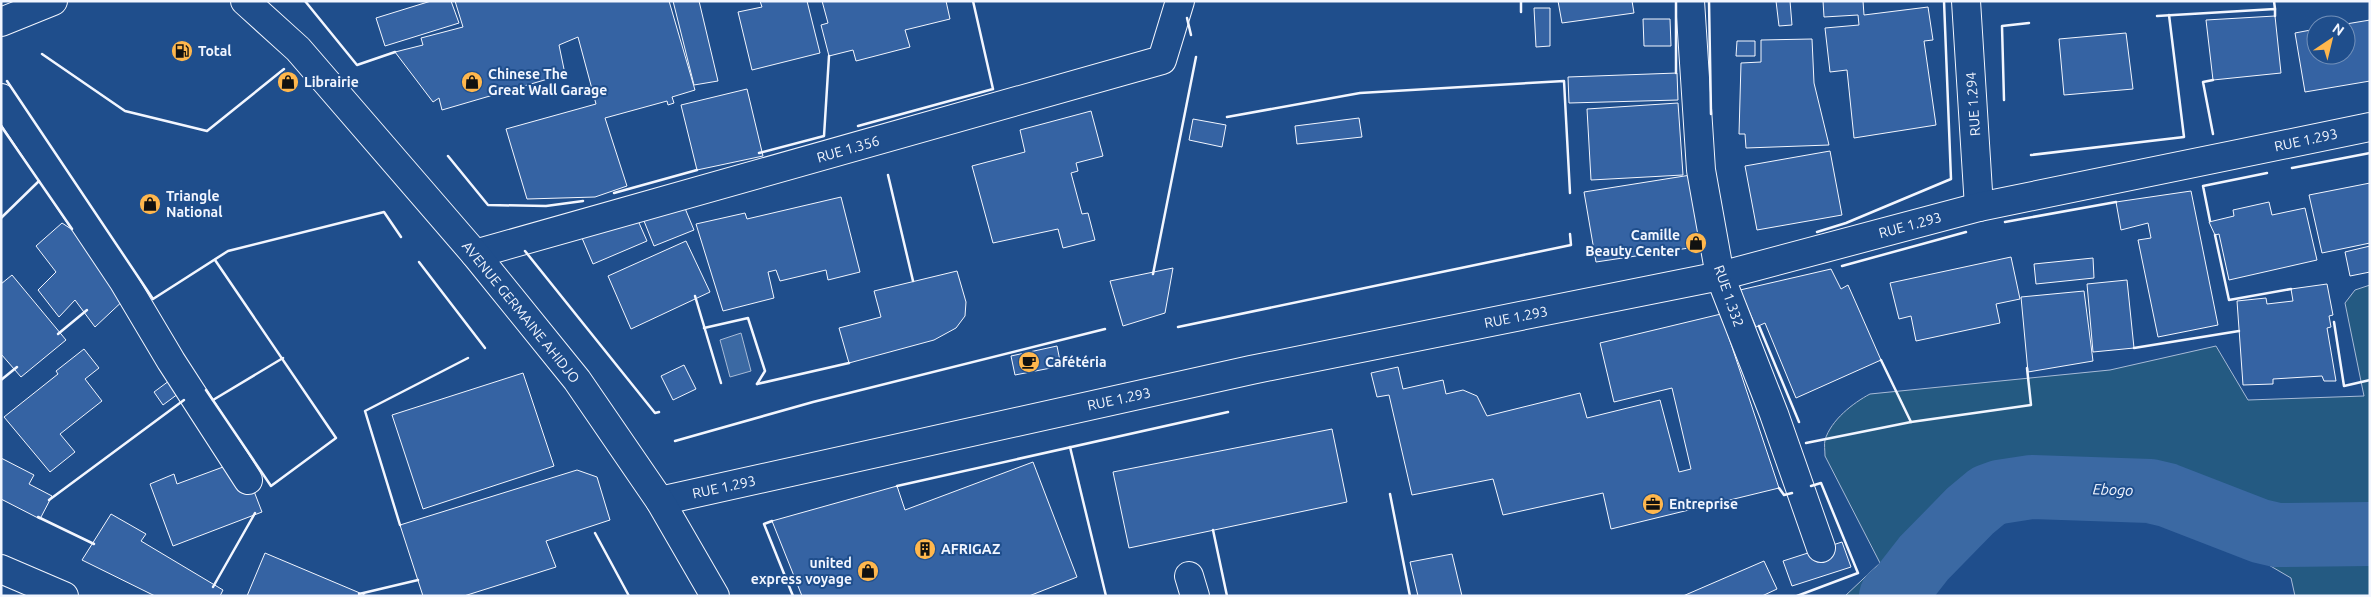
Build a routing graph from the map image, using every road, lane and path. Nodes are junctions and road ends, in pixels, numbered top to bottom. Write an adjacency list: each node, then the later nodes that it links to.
1 (10, 1): 8 (street)
2 (53, 1): 9 (street)
3 (245, 1): 10 (street, AVENUE GERMAINE AHIDJO)
4 (266, 1): 10 (street, AVENUE GERMAINE AHIDJO)
5 (1180, 1): 14 (street, RUE 1.356)
6 (1690, 1): 15 (street, RUE 1.332)
7 (1966, 1): 13 (street, RUE 1.294)
8 (1, 9)
9 (1, 22)
10 (298, 49): 14 (street, AVENUE GERMAINE AHIDJO)
11 (1, 98): 16 (street)
12 (2370, 127): 13 (street, RUE 1.293)
13 (1979, 207): 15 (street, RUE 1.293)
14 (475, 254): 17 (street, AVENUE GERMAINE AHIDJO)
15 (1720, 276): 17 (street, RUE 1.293); 18 (street, RUE 1.332)
16 (248, 480)
17 (660, 501): 21 (street, AVENUE GERMAINE AHIDJO)
18 (1821, 548)
19 (1, 569): 20 (street)
20 (64, 596)
21 (715, 596)

